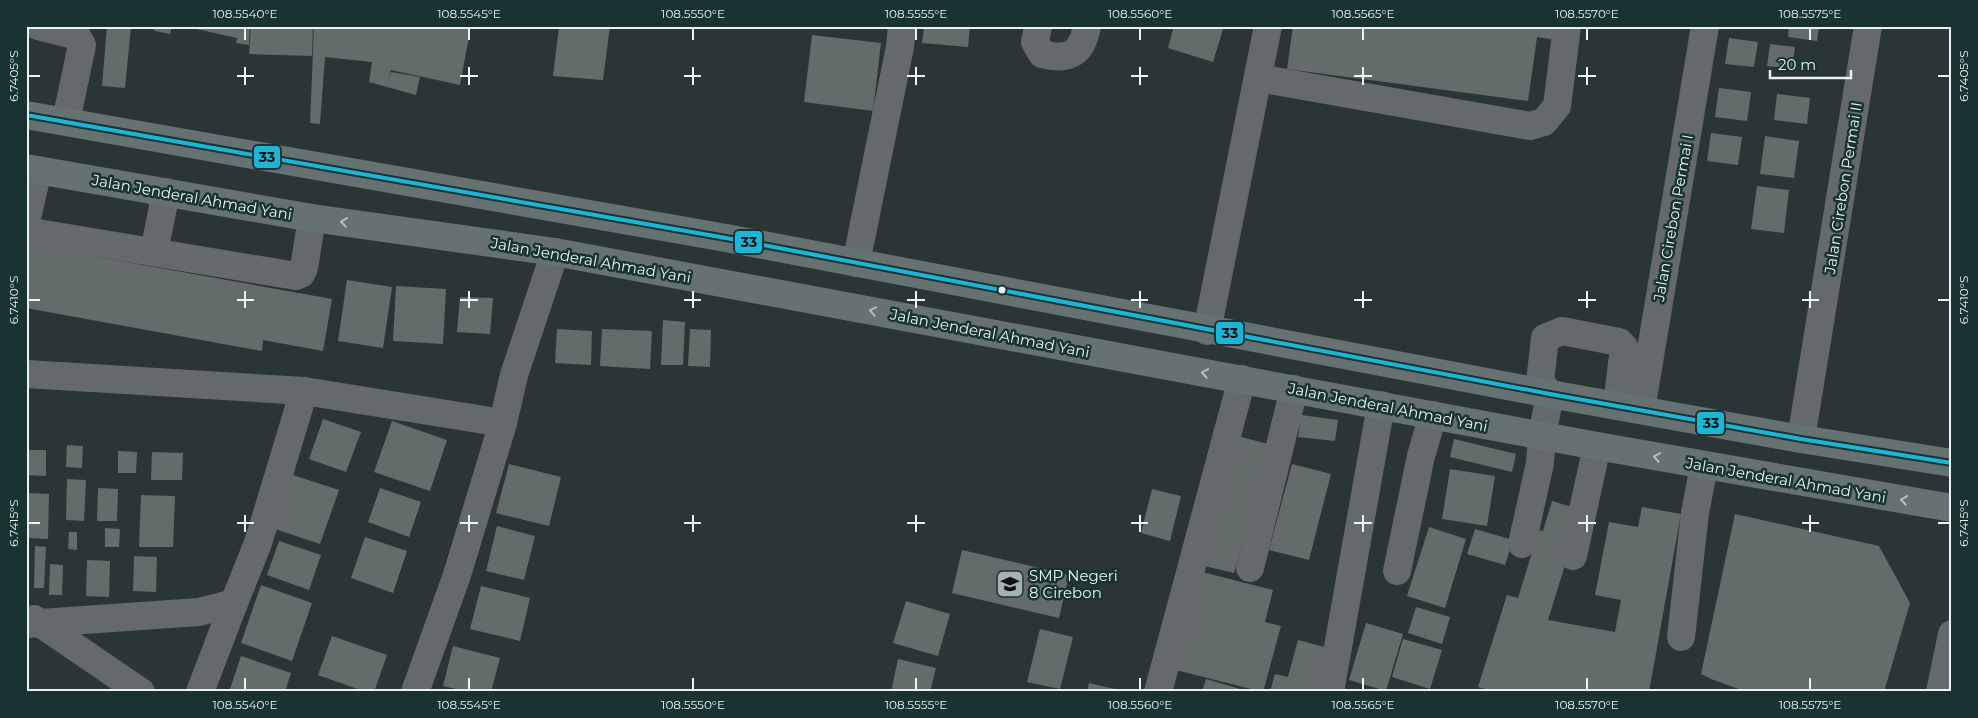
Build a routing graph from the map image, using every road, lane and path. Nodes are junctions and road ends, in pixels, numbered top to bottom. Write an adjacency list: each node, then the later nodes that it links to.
1 (38, 26): 11 (street)
2 (902, 26): 19 (street)
3 (1038, 26): 4 (street)
4 (1087, 26)
5 (1268, 26): 9 (street)
6 (1567, 26): 9 (street)
7 (1705, 26): 27 (street, Jalan Cirebon Permai I)
8 (1868, 26): 31 (street, Jalan Cirebon Permai II)
9 (1258, 78): 20 (street)
10 (26, 115): 11 (highway)
11 (66, 121): 19 (highway)
12 (32, 169): 13 (highway, Jalan Jenderal Ahmad Yani); 15 (street)
13 (166, 192): 14 (highway, Jalan Jenderal Ahmad Yani); 17 (street)
14 (312, 218): 17 (street); 18 (highway, Jalan Jenderal Ahmad Yani, one-way to 14)
15 (26, 222)
16 (26, 231): 17 (street)
17 (154, 252)
18 (555, 252): 22 (highway, Jalan Jenderal Ahmad Yani, one-way to 18); 29 (street)
19 (856, 263): 20 (highway)
20 (1207, 331): 25 (highway)
21 (26, 374): 24 (street)
22 (1242, 379): 23 (highway, Jalan Jenderal Ahmad Yani); 47 (street)
23 (1294, 389): 26 (highway, Jalan Jenderal Ahmad Yani); 38 (street)
24 (304, 391): 29 (street); 40 (street)
25 (1550, 394): 27 (highway); 27 (street); 30 (street)
26 (1381, 405): 28 (highway, Jalan Jenderal Ahmad Yani); 48 (street)
27 (1629, 408): 31 (highway)
28 (1432, 415): 30 (highway, Jalan Jenderal Ahmad Yani); 39 (street)
29 (502, 423): 46 (street)
30 (1542, 436): 32 (highway, Jalan Jenderal Ahmad Yani); 36 (street)
31 (1801, 439): 33 (highway)
32 (1597, 446): 34 (highway, Jalan Jenderal Ahmad Yani, one-way to 32); 37 (street)
33 (1952, 463)
34 (1704, 466): 35 (highway, Jalan Jenderal Ahmad Yani, one-way to 34); 43 (street)
35 (1952, 508)
36 (1522, 544)
37 (1573, 556)
38 (1250, 568)
39 (1397, 571)
40 (234, 603): 41 (street); 45 (street)
41 (30, 620): 44 (street)
42 (1952, 634): 49 (street)
43 (1681, 637)
44 (141, 692)
45 (200, 692)
46 (415, 692)
47 (1158, 692)
48 (1330, 692)
49 (1940, 692)

